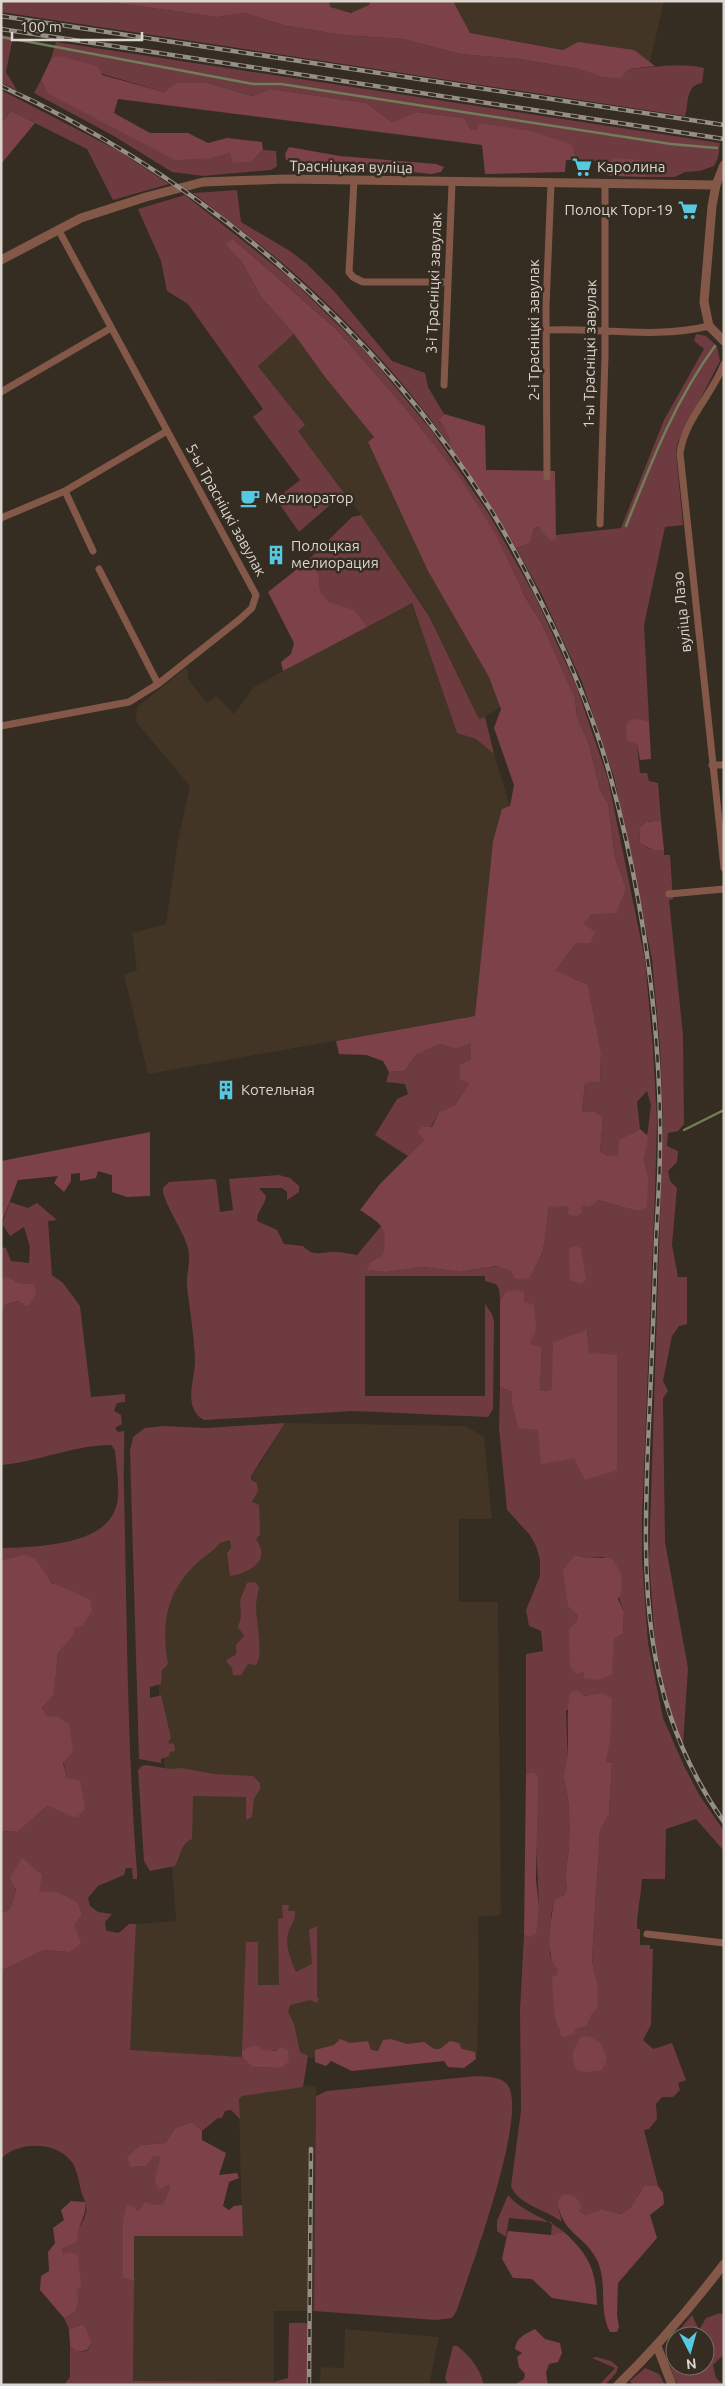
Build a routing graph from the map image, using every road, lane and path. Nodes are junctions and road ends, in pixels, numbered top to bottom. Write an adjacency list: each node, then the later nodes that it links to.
1 (724, 165): 6 (street)
2 (354, 181): 3 (street, Трасніцкая вуліца); 7 (street, Трасніцкая вуліца); 9 (street)
3 (452, 183): 4 (street, Трасніцкая вуліца); 9 (street, 3-і Трасніцкі завулак)
4 (551, 184): 5 (street, Трасніцкая вуліца); 13 (street, 2-і Трасніцкі завулак)
5 (605, 184): 6 (street, Трасніцкая вуліца); 12 (street, 1-ы Трасніцкі завулак)
6 (716, 185): 10 (street)
7 (58, 228): 8 (street, Трасніцкая вуліца); 11 (street, 5-ы Трасніцкі завулак)
8 (1, 260)
9 (448, 282): 16 (street, 3-і Трасніцкі завулак)
10 (709, 326): 12 (street); 14 (street)
11 (111, 328): 17 (street); 18 (street, 5-ы Трасніцкі завулак)
12 (605, 329): 13 (street); 22 (street, 1-ы Трасніцкі завулак)
13 (548, 330): 19 (street, 2-і Трасніцкі завулак)
14 (724, 341)
15 (724, 364): 28 (street, вуліца Лазо)
16 (444, 385)
17 (1, 392)
18 (167, 431): 20 (street); 25 (street, 5-ы Трасніцкі завулак)
19 (547, 477)
20 (64, 491): 21 (street); 23 (street)
21 (1, 518)
22 (600, 524)
23 (94, 551)
24 (99, 569): 25 (street)
25 (158, 684): 26 (street, 5-ы Трасніцкі завулак)
26 (1, 726)
27 (724, 764): 28 (street)
28 (712, 765): 29 (street, вуліца Лазо)
29 (724, 868)
30 (724, 889): 31 (street)
31 (669, 894)
32 (647, 1934): 33 (street)
33 (724, 1943)
34 (724, 2264): 35 (street)
35 (657, 2346): 36 (street); 37 (street)
36 (618, 2385)
37 (672, 2385)

